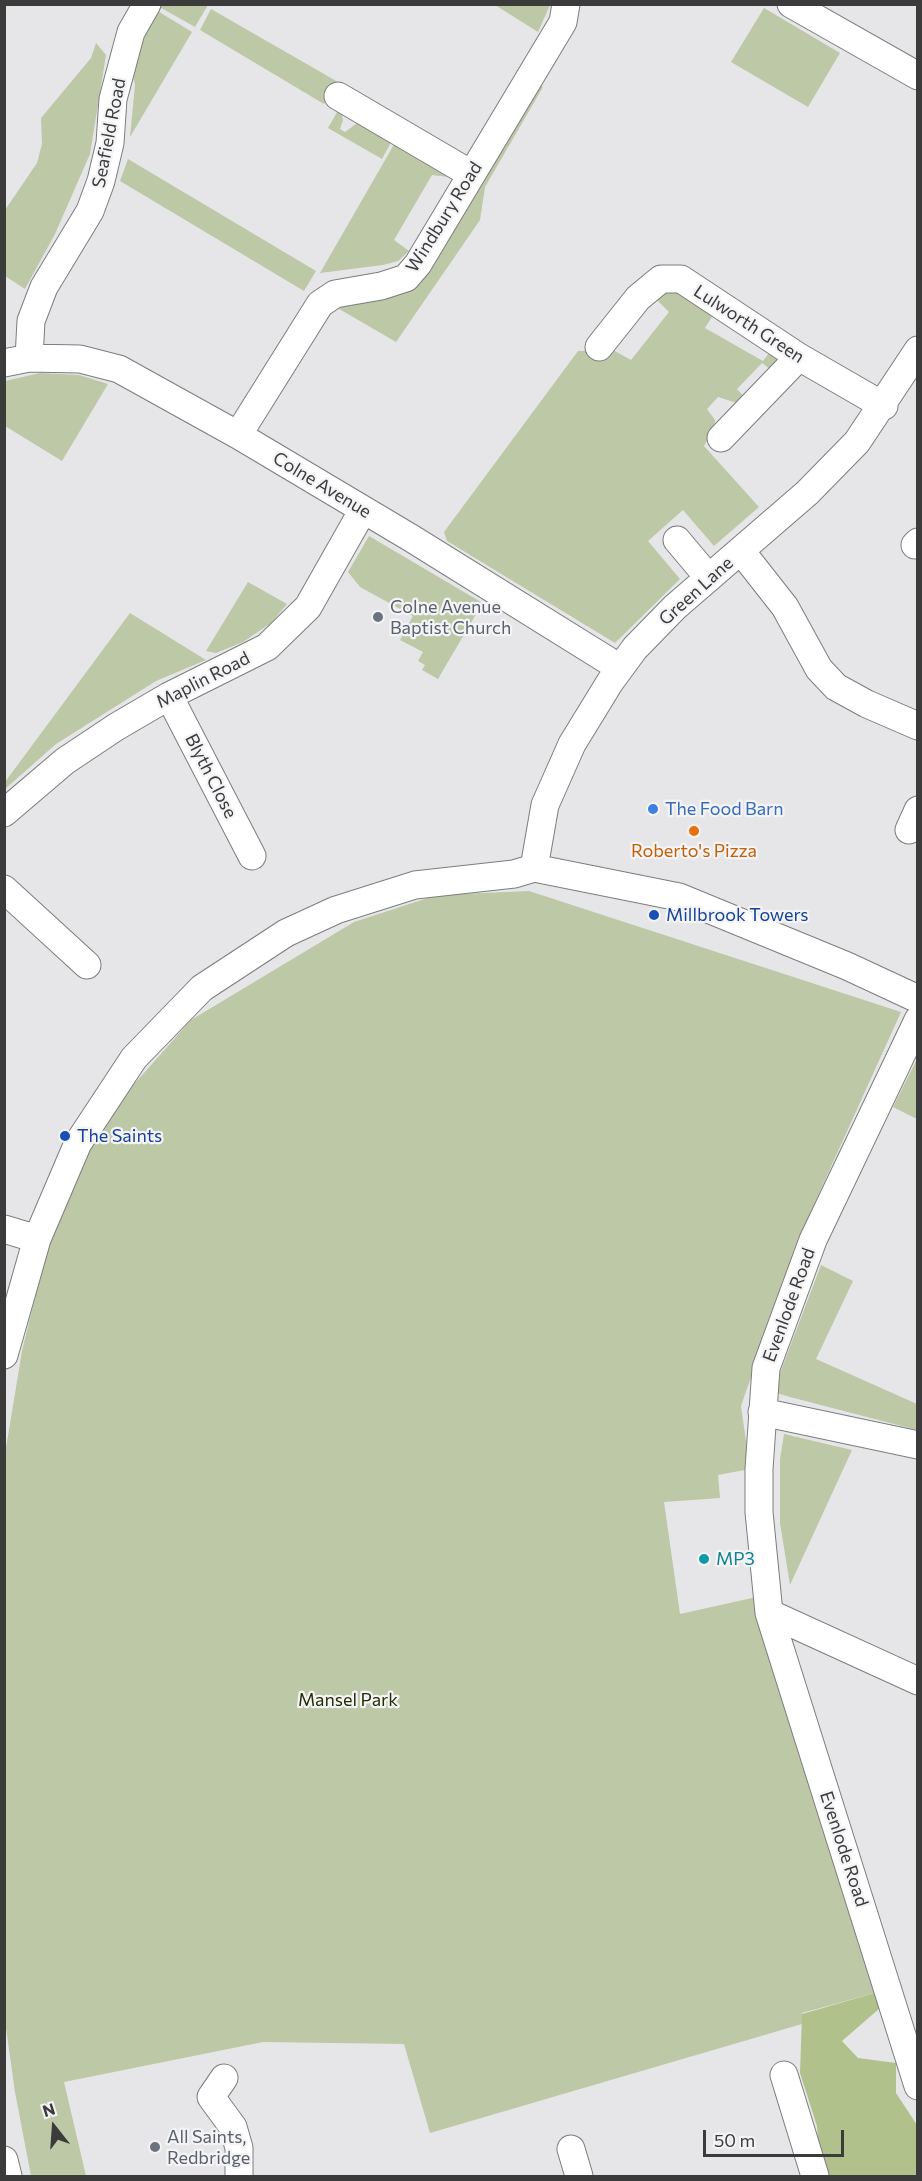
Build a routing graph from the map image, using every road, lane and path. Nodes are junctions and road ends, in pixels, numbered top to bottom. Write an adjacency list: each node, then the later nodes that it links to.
1 (147, 4): 10 (street, Seafield Road)
2 (566, 4): 6 (street, Windbury Road)
3 (808, 9): 4 (street)
4 (918, 76)
5 (346, 109): 6 (street)
6 (471, 174): 12 (street, Windbury Road)
7 (599, 347): 9 (street, Lulworth Green)
8 (918, 350): 11 (street, Green Lane)
9 (799, 357): 11 (street, Lulworth Green); 13 (street)
10 (17, 361): 12 (street, Colne Avenue)
11 (884, 406): 16 (street, Green Lane)
12 (238, 435): 14 (street, Colne Avenue)
13 (721, 438)
14 (363, 510): 18 (street, Colne Avenue); 19 (street, Maplin Road)
15 (677, 540): 17 (street)
16 (741, 551): 17 (street, Green Lane); 20 (street)
17 (709, 578): 18 (street, Green Lane)
18 (620, 668): 23 (street, Green Lane)
19 (169, 696): 21 (street, Maplin Road); 22 (street, Blyth Close)
20 (918, 726)
21 (4, 813)
22 (252, 856)
23 (534, 868): 26 (street); 29 (street)
24 (4, 889): 25 (street)
25 (87, 965)
26 (918, 999)
27 (918, 1020): 31 (street, Evenlode Road)
28 (4, 1229): 29 (street)
29 (37, 1239): 30 (street)
30 (4, 1355)
31 (762, 1412): 32 (street); 33 (street, Evenlode Road)
32 (918, 1445)
33 (769, 1613): 34 (street); 35 (street, Evenlode Road)
34 (918, 1681)
35 (906, 2006): 37 (street, Evenlode Road)
36 (784, 2075): 44 (street)
37 (918, 2085)
38 (209, 2092): 42 (street)
39 (571, 2150): 43 (street)
40 (4, 2160): 41 (street)
41 (8, 2176)
42 (239, 2176)
43 (579, 2176)
44 (815, 2176)

